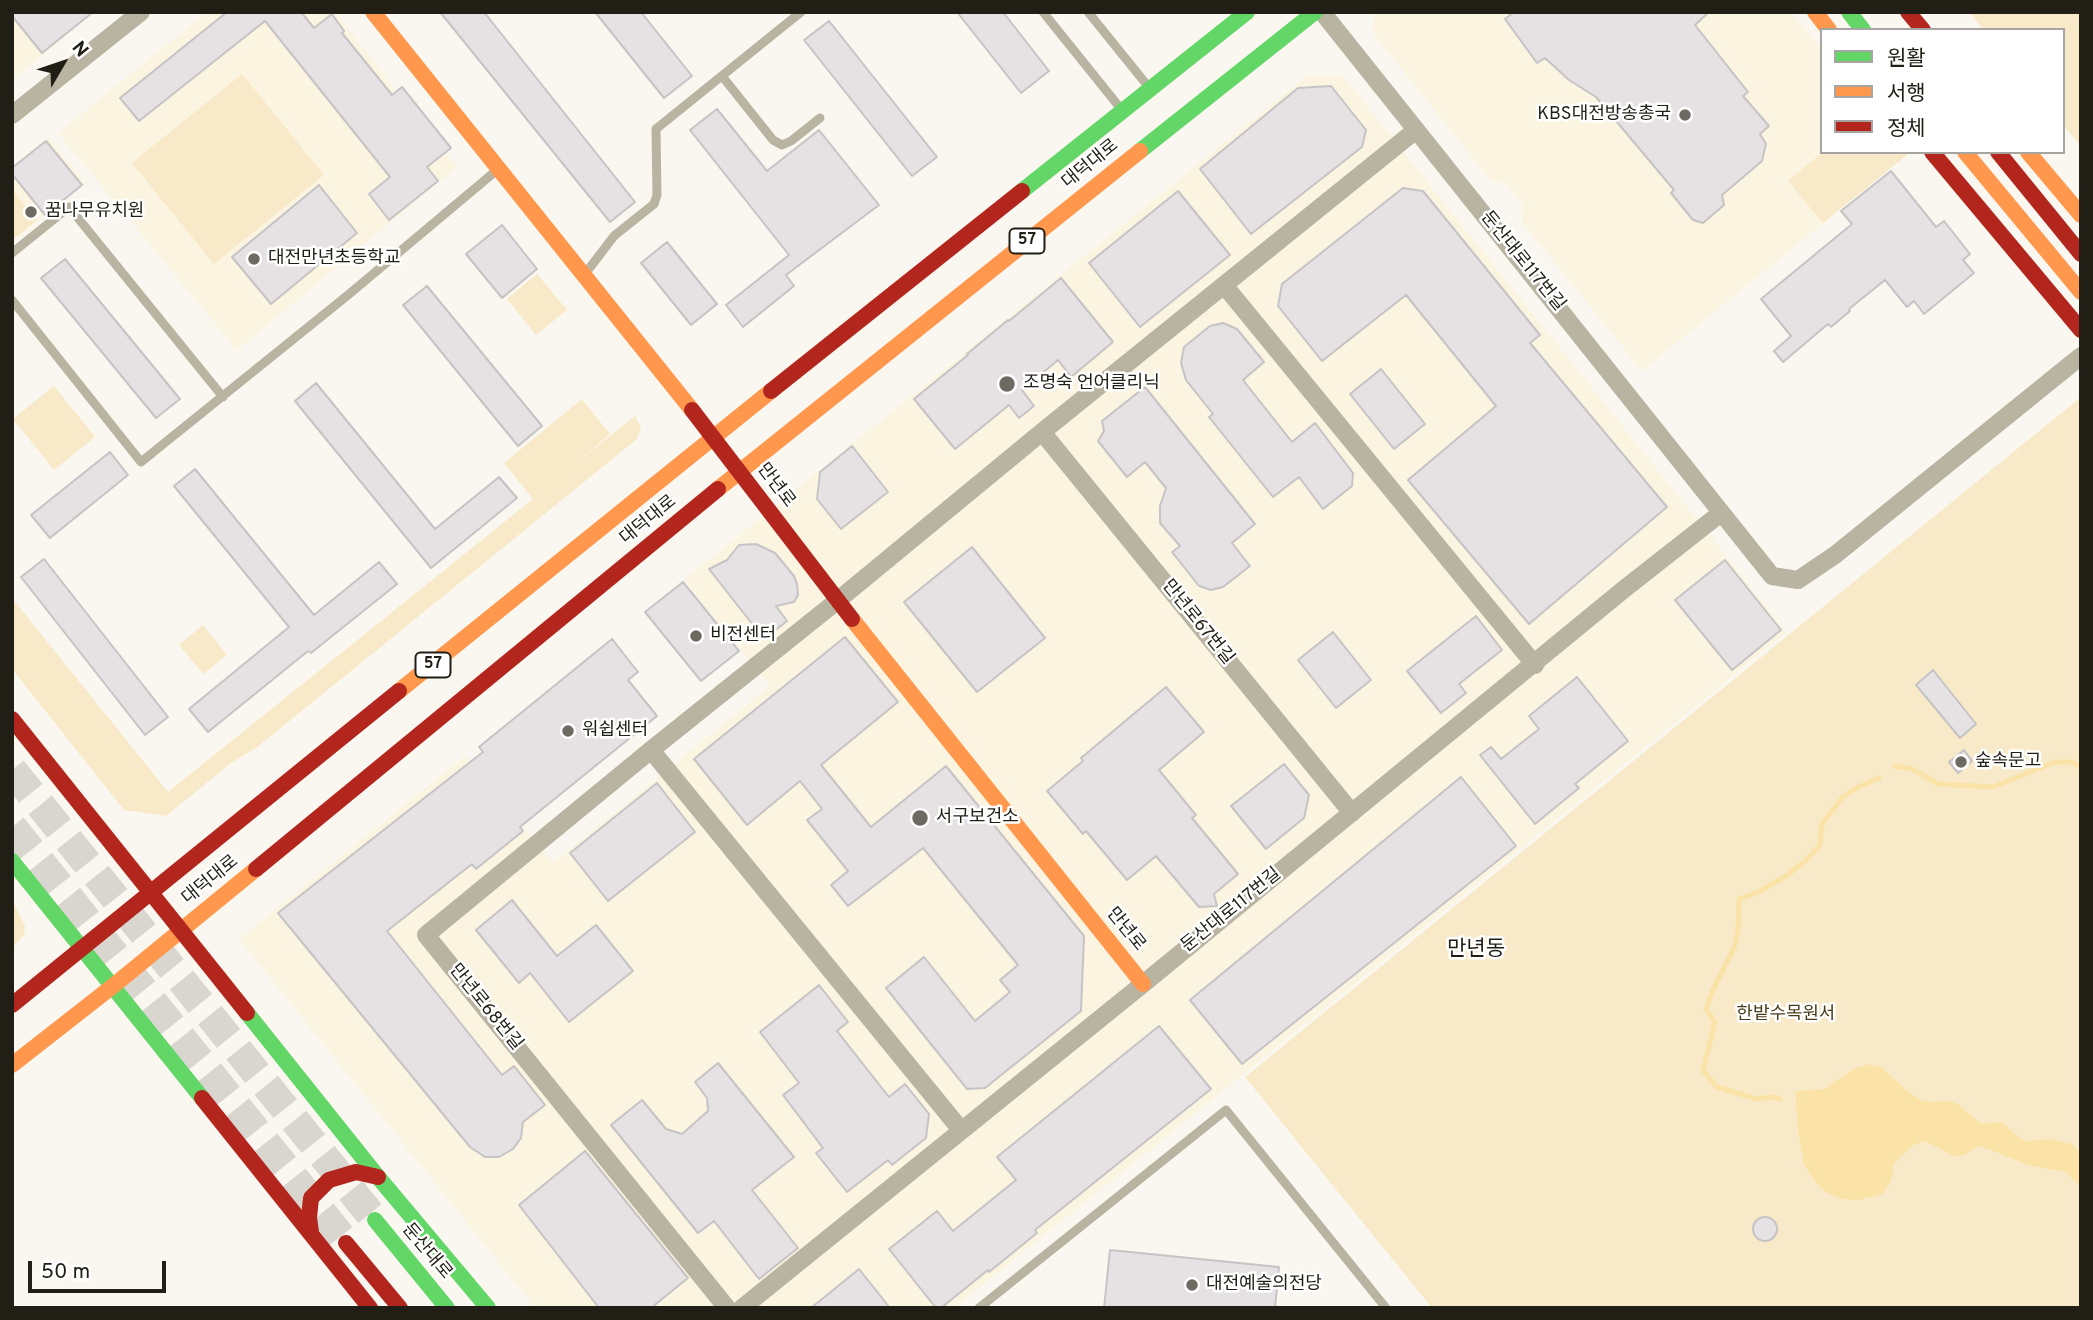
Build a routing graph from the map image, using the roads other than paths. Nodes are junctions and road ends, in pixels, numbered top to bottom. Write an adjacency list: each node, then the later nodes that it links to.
1 (141, 12): 18 (street)
2 (373, 12): 25 (main road, 만년로)
3 (801, 12): 15 (lane)
4 (1043, 12): 17 (lane)
5 (1088, 12): 16 (lane)
6 (1247, 12): 16 (main road, 대덕대로 / 57)
7 (1315, 12): 38 (main road, 대덕대로 / 57)
8 (1322, 12): 20 (street, 둔산대로117번길)
9 (1815, 12): 12 (main road)
10 (1849, 12): 13 (main road)
11 (1908, 12): 14 (main road)
12 (1827, 28)
13 (1861, 28)
14 (1921, 28)
15 (722, 76): 19 (lane); 29 (lane)
16 (1150, 89): 17 (main road, 대덕대로 / 57)
17 (1123, 111): 37 (main road, 대덕대로 / 57)
18 (13, 114)
19 (820, 118)
20 (1416, 130): 30 (street); 39 (street, 둔산대로117번길)
21 (1934, 154): 33 (main road)
22 (1967, 154): 31 (main road)
23 (2000, 154): 28 (main road)
24 (2030, 154): 26 (main road)
25 (499, 169): 29 (main road, 만년로); 35 (lane)
26 (2081, 215)
27 (12, 253): 35 (lane)
28 (2081, 254)
29 (584, 275): 37 (main road, 만년로)
30 (1224, 285): 36 (street); 41 (street)
31 (2081, 292)
32 (12, 300): 35 (lane)
33 (2081, 330)
34 (2081, 356): 39 (street, 둔산대로117번길)
35 (223, 397)
36 (1042, 432): 40 (street); 44 (street, 만년로67번길)
37 (713, 437): 38 (main road, 만년로); 46 (main road, 대덕대로 / 57)
38 (740, 471): 40 (main road, 만년로); 47 (main road, 대덕대로 / 57)
39 (1721, 513): 41 (street, 둔산대로117번길)
40 (837, 601): 43 (street, 만년로68번길); 49 (main road, 만년로)
41 (1535, 664): 44 (street, 둔산대로117번길)
42 (12, 719): 46 (main road)
43 (652, 750): 53 (street); 62 (street, 만년로68번길)
44 (1352, 813): 49 (street, 둔산대로117번길)
45 (12, 861): 48 (main road)
46 (152, 893): 47 (main road); 48 (main road, 대덕대로 / 57)
47 (181, 930): 50 (main road, 대덕대로 / 57); 54 (main road)
48 (83, 949): 50 (main road); 51 (main road, 대덕대로 / 57)
49 (1143, 984): 53 (street, 둔산대로117번길)
50 (113, 986): 52 (main road, 대덕대로 / 57); 56 (main road)
51 (12, 1005)
52 (12, 1065)
53 (961, 1130): 63 (street, 둔산대로117번길)
54 (378, 1177): 56 (main road); 61 (main road)
55 (375, 1220): 60 (main road, 둔산대로)
56 (310, 1232): 58 (main road)
57 (346, 1243): 59 (main road)
58 (370, 1308)
59 (400, 1308)
60 (447, 1308)
61 (488, 1308)
62 (727, 1308)
63 (742, 1308)
64 (979, 1308): 65 (lane)
65 (1386, 1308)

